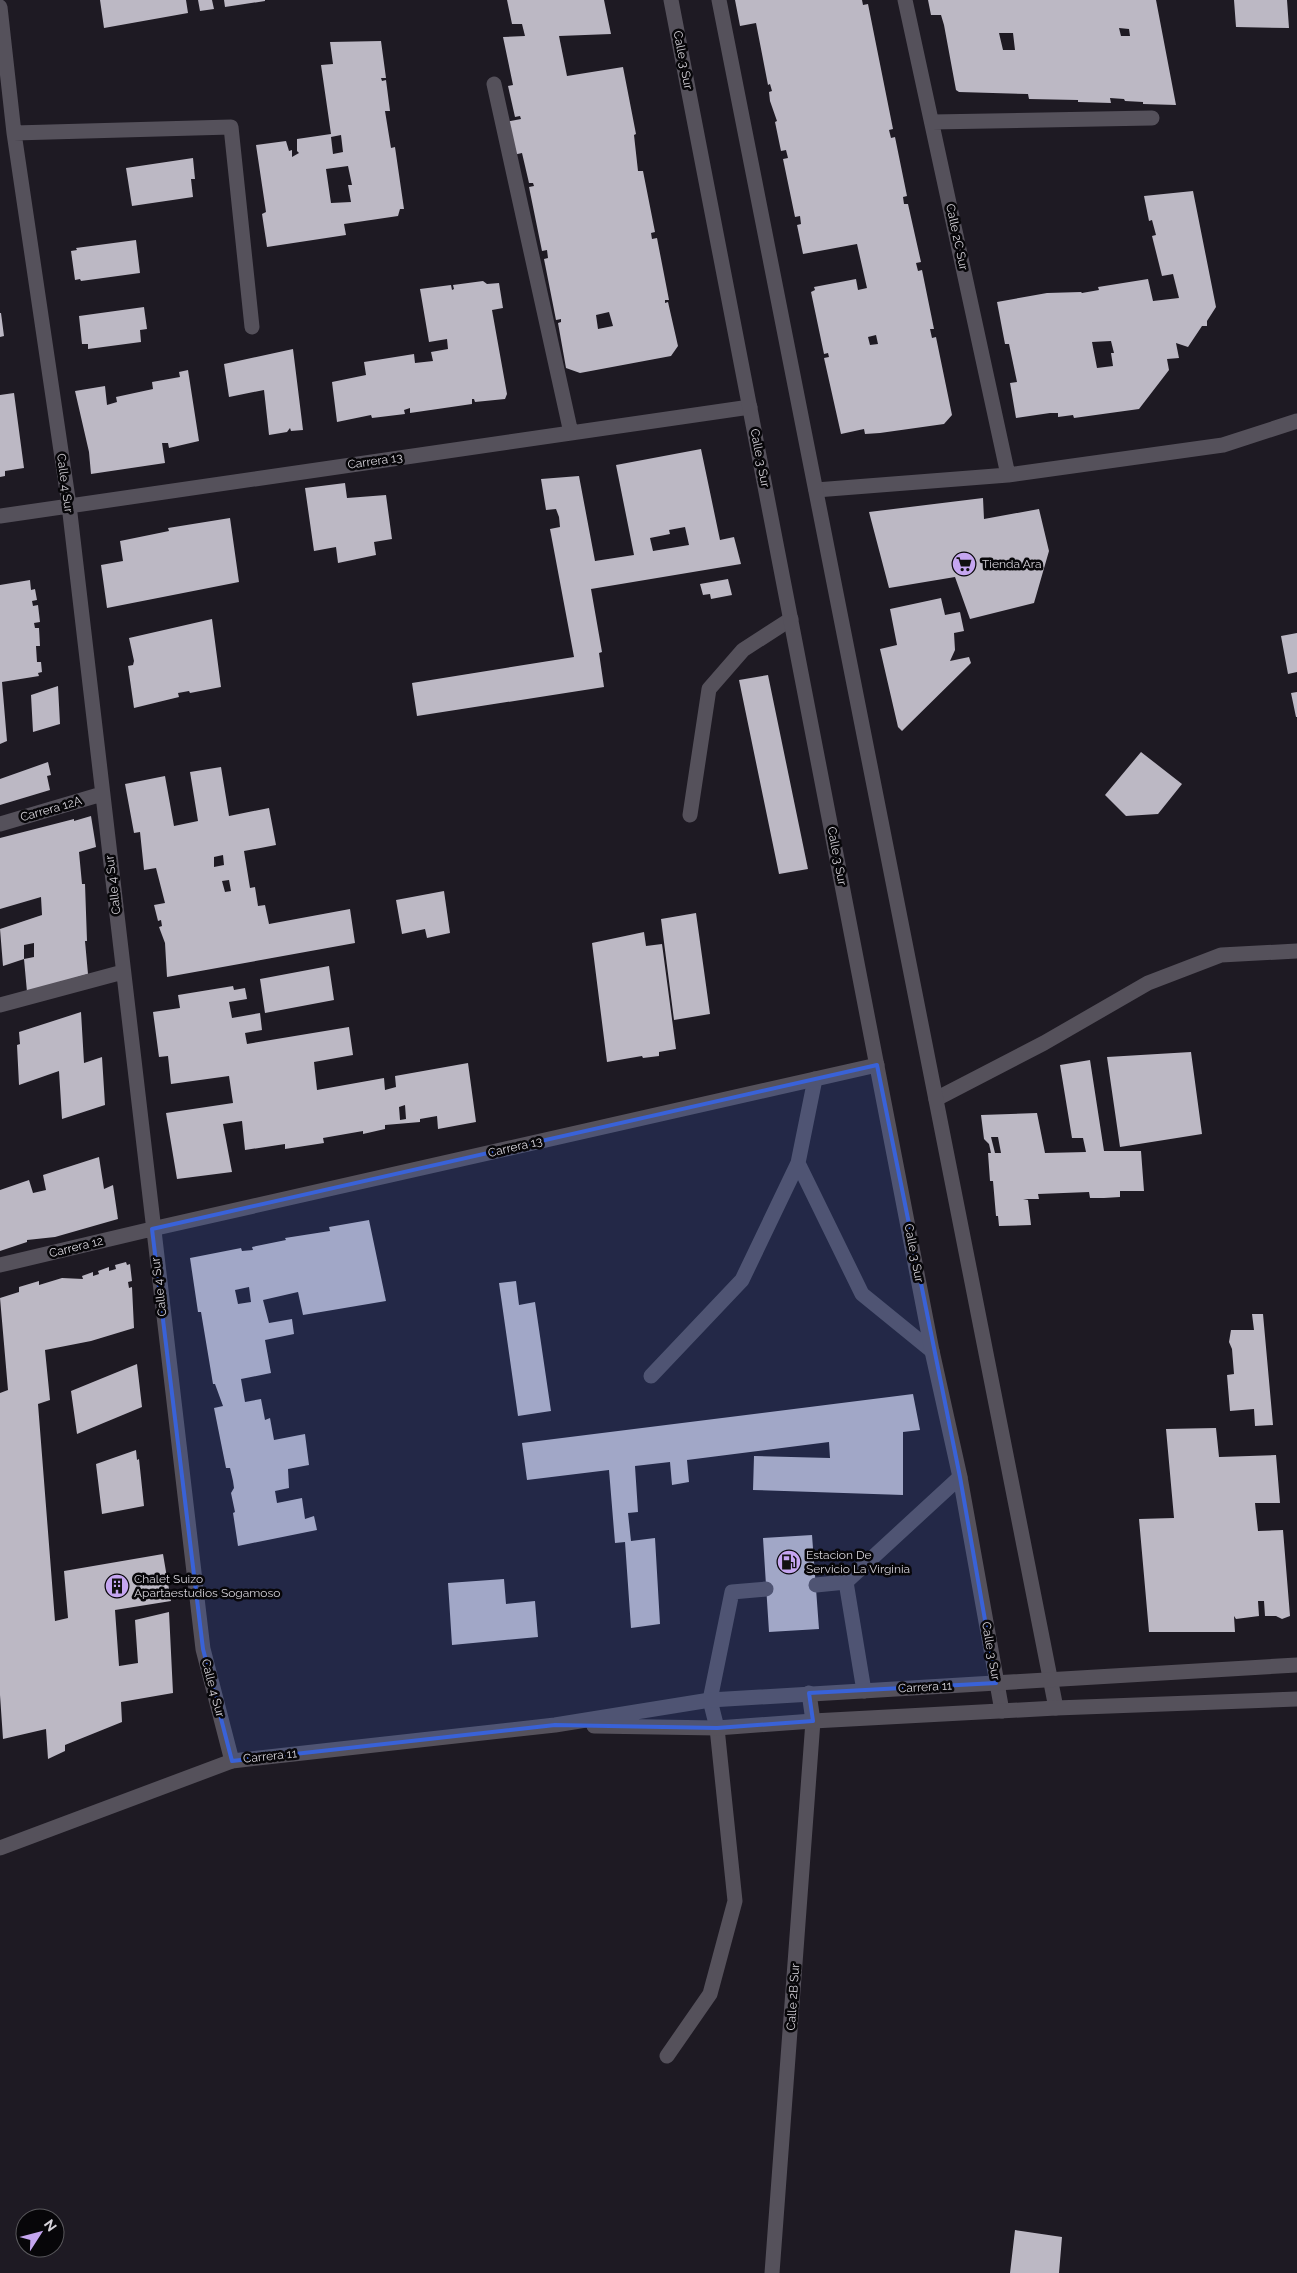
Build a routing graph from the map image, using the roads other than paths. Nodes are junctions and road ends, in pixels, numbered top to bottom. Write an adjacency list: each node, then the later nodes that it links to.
1 (671, 0): 10 (street, Calle 3 Sur)
2 (719, 0): 14 (street)
3 (905, 0): 7 (street, Calle 2C Sur)
4 (0, 7): 8 (street, Calle 4 Sur)
5 (494, 84): 12 (street)
6 (1152, 118): 7 (street)
7 (932, 122): 13 (street, Calle 2C Sur)
8 (14, 133): 9 (street); 15 (street, Calle 4 Sur)
9 (252, 327)
10 (750, 407): 12 (street, Carrera 13); 17 (street, Calle 3 Sur)
11 (1297, 421): 13 (street)
12 (571, 433): 15 (street, Carrera 13)
13 (1008, 475): 14 (street)
14 (816, 490): 26 (street)
15 (69, 504): 16 (street, Carrera 13); 18 (street, Calle 4 Sur)
16 (0, 516)
17 (791, 619): 19 (street); 24 (street, Calle 3 Sur)
18 (102, 794): 20 (street, Carrera 12A); 22 (street, Calle 4 Sur)
19 (690, 815)
20 (0, 824)
21 (1297, 952): 26 (street)
22 (123, 972): 23 (street); 28 (street, Calle 4 Sur)
23 (0, 1006)
24 (877, 1065): 25 (street, Carrera 13); 30 (street, Calle 3 Sur)
25 (815, 1079): 27 (street); 28 (street, Carrera 13)
26 (936, 1099): 37 (street)
27 (798, 1163): 30 (street); 31 (street)
28 (152, 1228): 29 (street, Carrera 12); 48 (street, Calle 4 Sur)
29 (0, 1265)
30 (932, 1351): 32 (street, Calle 3 Sur)
31 (651, 1376)
32 (960, 1477): 33 (street); 38 (street, Calle 3 Sur)
33 (846, 1582): 34 (street); 39 (street)
34 (816, 1585)
35 (766, 1589): 42 (street)
36 (1297, 1665): 37 (street, Carrera 11)
37 (1050, 1679): 38 (street, Carrera 11); 43 (street)
38 (996, 1683): 39 (street, Carrera 11); 44 (street, Calle 3 Sur)
39 (864, 1691): 40 (street, Carrera 11)
40 (809, 1693): 42 (street, Carrera 11); 45 (street, Calle 2B Sur)
41 (1297, 1699): 43 (street, Carrera 11)
42 (710, 1700): 46 (street, Carrera 11); 47 (street)
43 (1056, 1708): 44 (street, Carrera 11)
44 (1002, 1711): 45 (street, Carrera 11)
45 (813, 1721): 47 (street, Carrera 11); 51 (street, Calle 2B Sur)
46 (555, 1725): 47 (street, Carrera 11); 48 (street, Carrera 11)
47 (716, 1728): 50 (street)
48 (232, 1761): 49 (street, Carrera 11)
49 (0, 1848)
50 (667, 2056)
51 (772, 2273)

